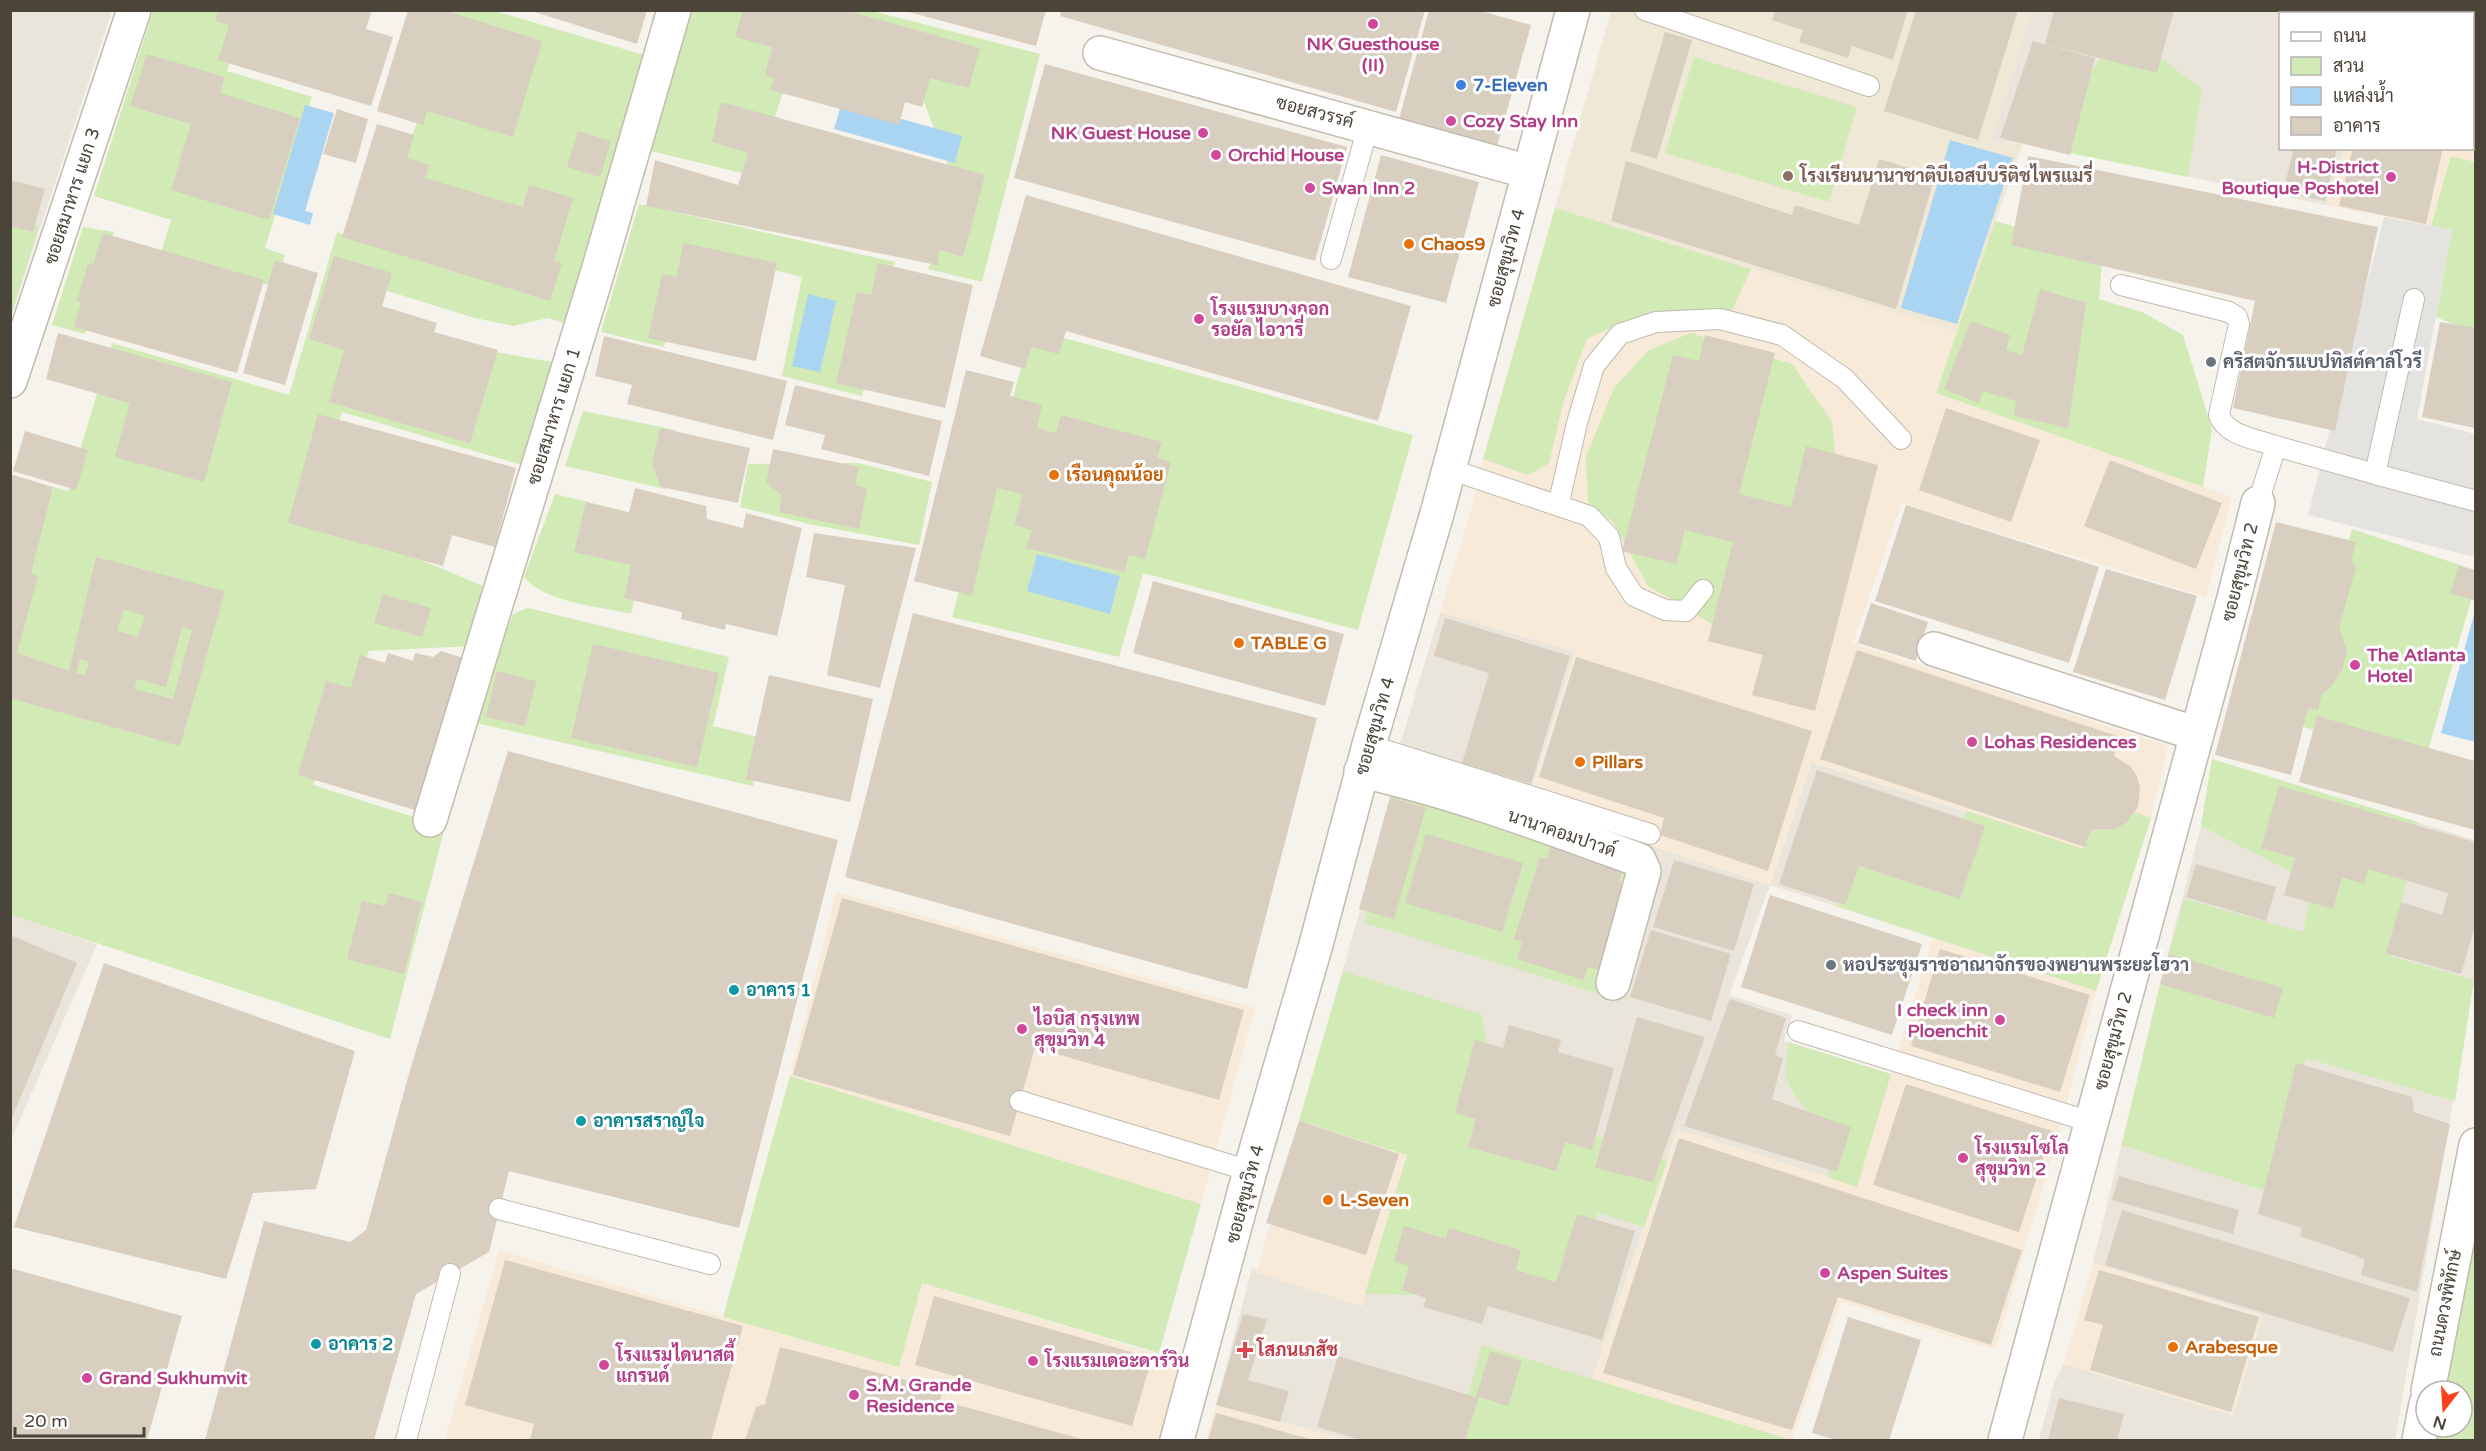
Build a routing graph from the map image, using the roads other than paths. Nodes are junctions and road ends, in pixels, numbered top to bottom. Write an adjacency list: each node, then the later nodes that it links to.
1 (134, 10): 12 (street, ซอยสมาหาร แยก 3)
2 (674, 10): 24 (street, ซอยสมาหาร แยก 1)
3 (1573, 10): 8 (street, ซอยสุขุมวิท 4)
4 (1645, 10): 6 (lane)
5 (1100, 53): 7 (street, ซอยสวรรค์)
6 (1869, 86)
7 (1368, 127): 8 (street, ซอยสวรรค์); 9 (lane)
8 (1529, 172): 15 (street, ซอยสุขุมวิท 4)
9 (1331, 259)
10 (2121, 285): 14 (lane)
11 (2414, 299): 16 (lane)
12 (12, 369)
13 (1901, 439): 19 (lane)
14 (2276, 446): 16 (lane); 18 (lane)
15 (1449, 469): 19 (lane); 23 (street, ซอยสุขุมวิท 4)
16 (2376, 474): 17 (lane)
17 (2475, 501)
18 (2258, 502): 22 (street, ซอยสุขุมวิท 2)
19 (1558, 506): 20 (lane)
20 (1703, 590)
21 (1934, 649): 22 (street)
22 (2197, 734): 29 (street, ซอยสุขุมวิท 2)
23 (1365, 758): 25 (lane); 26 (street, นานาคอมปาวด์); 31 (street, ซอยสุขุมวิท 4)
24 (430, 820)
25 (1650, 834)
26 (1613, 983)
27 (1798, 1031): 29 (lane)
28 (1020, 1101): 31 (lane)
29 (2091, 1122): 38 (street, ซอยสุขุมวิท 2)
30 (2475, 1145): 35 (street, ถนนดวงพิทักษ์)
31 (1250, 1171): 37 (street, ซอยสุขุมวิท 4)
32 (499, 1209): 33 (lane)
33 (710, 1264)
34 (450, 1274): 36 (lane)
35 (2430, 1379)
36 (406, 1440)
37 (1177, 1440)
38 (2005, 1440)

